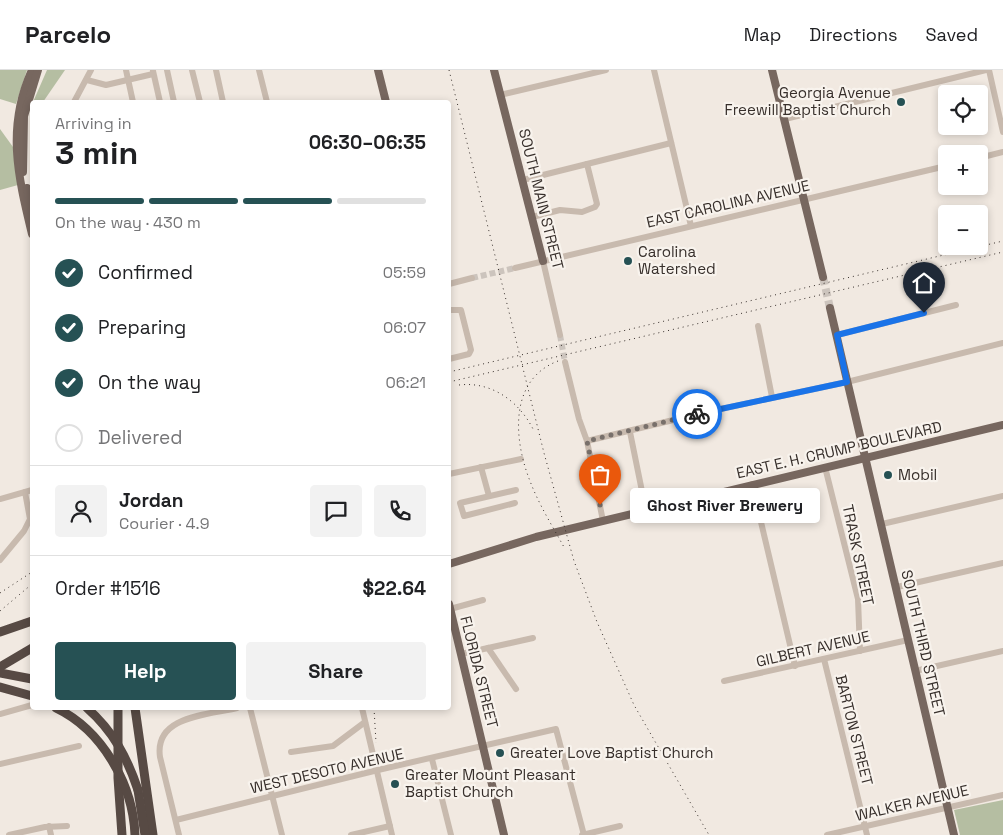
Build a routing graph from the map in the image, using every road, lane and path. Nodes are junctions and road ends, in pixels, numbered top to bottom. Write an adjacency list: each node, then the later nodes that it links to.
1 (32, 70): 40 (main road)
2 (38, 70): 38 (main road)
3 (91, 70): 18 (street)
4 (126, 70): 19 (street)
5 (166, 70): 24 (street)
6 (192, 70): 25 (street)
7 (216, 70): 26 (street)
8 (260, 70): 27 (street)
9 (378, 70): 28 (main road)
10 (494, 70): 20 (main road, SOUTH MAIN STREET)
11 (606, 70): 20 (street)
12 (654, 70): 31 (street)
13 (772, 70): 29 (main road)
14 (946, 70): 17 (street)
15 (988, 70): 17 (street); 30 (street)
16 (153, 72): 19 (street); 23 (street)
17 (948, 79): 29 (street)
18 (87, 80): 19 (street); 21 (street)
19 (128, 80): 22 (street)
20 (500, 95): 36 (main road, SOUTH MAIN STREET)
21 (75, 100)
22 (133, 100)
23 (160, 100)
24 (174, 100)
25 (200, 100)
26 (223, 100)
27 (267, 100)
28 (386, 100)
29 (785, 119): 37 (main road)
30 (1003, 132)
31 (671, 144): 34 (street); 41 (street)
32 (1003, 152): 33 (street)
33 (988, 156)
34 (587, 164): 36 (street); 39 (street)
35 (938, 168): 37 (street, EAST CAROLINA AVENUE)
36 (523, 180): 39 (main road, SOUTH MAIN STREET)
37 (804, 199): 41 (street, EAST CAROLINA AVENUE); 45 (main road)
38 (30, 202)
39 (532, 217): 42 (main road, SOUTH MAIN STREET)
40 (30, 225)
41 (691, 226): 42 (street, EAST CAROLINA AVENUE)
42 (543, 261): 43 (street, EAST CAROLINA AVENUE); 51 (street, SOUTH MAIN STREET)
43 (515, 268)
44 (472, 278): 46 (street)
45 (823, 278)
46 (451, 283)
47 (956, 305): 52 (street)
48 (830, 308): 52 (main road, SOUTH THIRD STREET)
49 (451, 310): 54 (street)
50 (758, 326): 57 (street)
51 (560, 335)
52 (837, 335): 56 (main road, SOUTH THIRD STREET)
53 (1003, 343): 56 (street)
54 (451, 358)
55 (565, 362): 60 (street)
56 (847, 382): 57 (street); 61 (main road, SOUTH THIRD STREET)
57 (772, 397): 59 (street)
58 (1003, 425): 61 (main road, EAST E. H. CRUMP BOULEVARD)
59 (630, 432): 60 (street); 74 (street)
60 (587, 441): 75 (street)
61 (866, 458): 64 (main road, EAST E. H. CRUMP BOULEVARD); 76 (main road, SOUTH THIRD STREET)
62 (520, 459): 63 (street)
63 (481, 467): 65 (street); 70 (street)
64 (825, 467): 66 (main road, EAST E. H. CRUMP BOULEVARD); 92 (street, TRASK STREET)
65 (451, 474)
66 (752, 484): 74 (main road, EAST E. H. CRUMP BOULEVARD); 96 (street)
67 (516, 490): 70 (street)
68 (30, 491): 69 (street)
69 (25, 492): 72 (street); 78 (street)
70 (489, 496): 73 (street)
71 (1003, 496): 76 (street)
72 (0, 498)
73 (515, 503)
74 (646, 511): 75 (main road, EAST E. H. CRUMP BOULEVARD)
75 (603, 521): 80 (main road, EAST E. H. CRUMP BOULEVARD)
76 (882, 524): 82 (main road, SOUTH THIRD STREET)
77 (30, 526): 78 (street)
78 (24, 531): 79 (street)
79 (0, 560)
80 (451, 563)
81 (1003, 564): 82 (street)
82 (897, 587): 89 (main road, SOUTH THIRD STREET)
83 (483, 600): 84 (street)
84 (451, 606)
85 (451, 614): 94 (main road, FLORIDA STREET)
86 (30, 622): 87 (highway)
87 (0, 632)
88 (533, 638): 90 (street)
89 (908, 640): 92 (street, GILBERT AVENUE); 98 (main road, SOUTH THIRD STREET)
90 (488, 648): 94 (street); 103 (street)
91 (30, 649): 97 (highway)
92 (860, 650): 95 (street, GILBERT AVENUE)
93 (1003, 650): 98 (street)
94 (461, 654): 116 (main road, FLORIDA STREET)
95 (824, 659): 96 (street, GILBERT AVENUE); 129 (street, BARTON STREET)
96 (795, 666): 101 (street, GILBERT AVENUE)
97 (0, 667)
98 (915, 671): 123 (main road, SOUTH THIRD STREET)
99 (0, 673): 100 (highway)
100 (30, 679)
101 (724, 681)
102 (0, 687): 104 (highway)
103 (516, 689)
104 (30, 695)
105 (30, 706): 113 (street)
106 (59, 710): 133 (highway, bridge)
107 (89, 710): 134 (highway, bridge)
108 (118, 710): 132 (highway)
109 (135, 710): 135 (highway)
110 (229, 710): 124 (street)
111 (251, 710): 122 (street)
112 (362, 710): 114 (street)
113 (0, 714)
114 (365, 722): 117 (street); 120 (street)
115 (78, 746): 119 (street)
116 (483, 746): 118 (street, WEST DESOTO AVENUE); 141 (main road, FLORIDA STREET); 142 (street, WEST DESOTO AVENUE)
117 (291, 752)
118 (432, 759): 120 (street, WEST DESOTO AVENUE); 140 (street)
119 (0, 764)
120 (378, 770): 122 (street, WEST DESOTO AVENUE); 127 (street)
121 (1003, 795): 123 (street, WALKER AVENUE)
122 (273, 796): 124 (street, WEST DESOTO AVENUE); 137 (street)
123 (948, 808): 129 (street, WALKER AVENUE); 145 (main road, SOUTH THIRD STREET)
124 (176, 820): 136 (street)
125 (49, 826): 126 (street); 130 (street); 131 (street)
126 (67, 826)
127 (390, 826): 138 (street); 139 (street)
128 (620, 826): 142 (street)
129 (865, 826): 143 (street, WALKER AVENUE); 144 (street, BARTON STREET)
130 (9, 835)
131 (51, 835)
132 (122, 835)
133 (135, 835)
134 (145, 835)
135 (153, 835)
136 (179, 835)
137 (282, 835)
138 (351, 835)
139 (392, 835)
140 (451, 835)
141 (504, 835)
142 (583, 835)
143 (827, 835)
144 (867, 835)
145 (954, 835)

